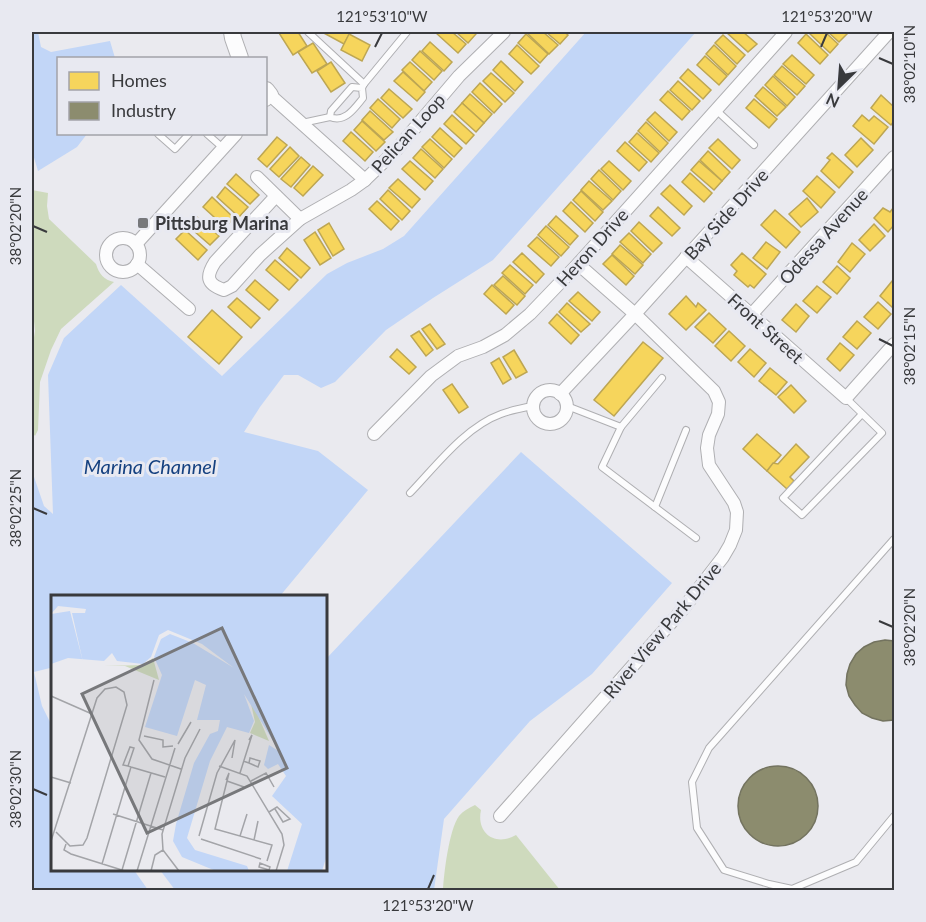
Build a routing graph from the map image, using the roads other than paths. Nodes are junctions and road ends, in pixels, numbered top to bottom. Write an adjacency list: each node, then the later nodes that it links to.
1 (232, 32): 7 (street)
2 (308, 32): 8 (lane)
3 (407, 32): 8 (lane)
4 (504, 32): 21 (street, Pelican Loop)
5 (786, 32): 10 (street, Heron Drive)
6 (892, 32): 25 (street, Bay Side Drive)
7 (240, 57)
8 (363, 86): 11 (lane); 11 (lane)
9 (267, 95): 12 (street)
10 (715, 110): 17 (lane); 27 (street, Heron Drive)
11 (330, 117): 12 (lane)
12 (302, 123): 21 (street)
13 (159, 135): 14 (lane)
14 (188, 135)
15 (208, 135): 18 (lane)
16 (235, 135): 18 (street)
17 (754, 145)
18 (223, 148): 24 (street)
19 (894, 157): 30 (street, Odessa Avenue)
20 (256, 177): 22 (street)
21 (364, 180): 23 (street, Pelican Loop)
22 (276, 196): 23 (street); 23 (street, Pelican Loop)
23 (300, 219)
24 (136, 244): 26 (street); 26 (street)
25 (686, 257): 29 (street, Bay Side Drive); 30 (street, Front Street)
26 (137, 264): 28 (street)
27 (578, 264): 29 (street, River View Park Drive); 40 (street, Heron Drive)
28 (189, 309)
29 (635, 314): 33 (street, Bay Side Drive); 45 (street, River View Park Drive)
30 (751, 315): 34 (street, Front Street)
31 (894, 344): 34 (street)
32 (662, 378): 38 (lane)
33 (560, 394): 35 (street); 36 (street)
34 (846, 398): 37 (lane)
35 (533, 406): 36 (street); 41 (lane)
36 (567, 406): 38 (lane)
37 (862, 414): 37 (lane)
38 (621, 427): 42 (lane)
39 (686, 430): 42 (lane)
40 (374, 434)
41 (410, 493)
42 (655, 507): 43 (lane)
43 (696, 538)
44 (894, 539): 46 (lane)
45 (500, 816)
46 (894, 816)

